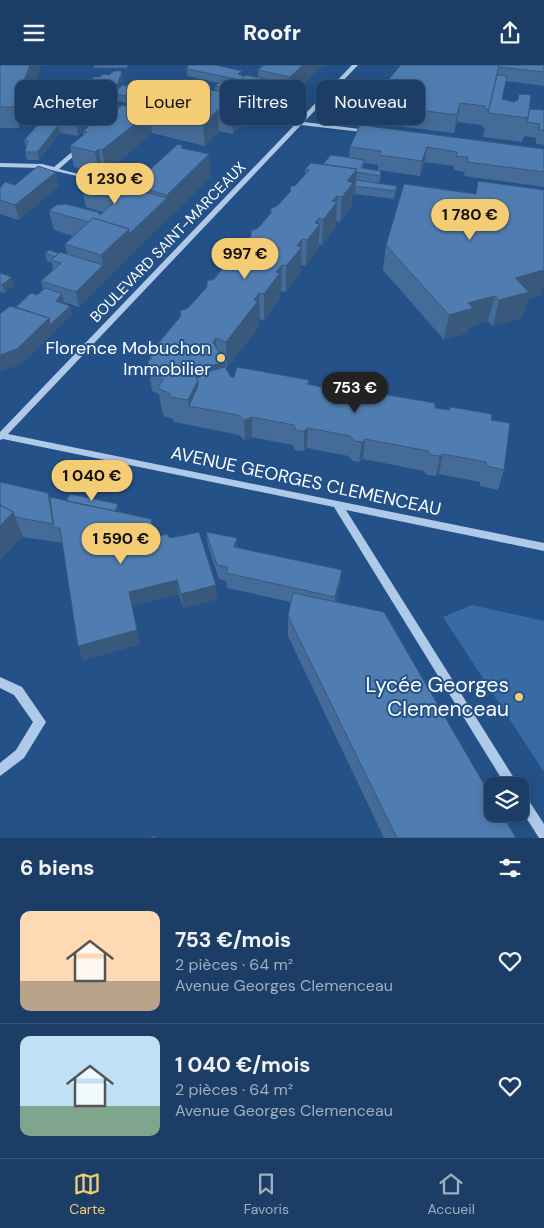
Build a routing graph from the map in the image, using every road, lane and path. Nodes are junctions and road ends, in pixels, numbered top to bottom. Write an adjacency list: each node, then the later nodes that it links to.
1 (355, 65): 2 (street, BOULEVARD SAINT-MARCEAUX)
2 (306, 119)
3 (306, 124): 5 (street)
4 (300, 125): 10 (street, BOULEVARD SAINT-MARCEAUX)
5 (372, 132)
6 (84, 144): 8 (street)
7 (0, 165): 8 (street)
8 (55, 169): 9 (street)
9 (84, 177)
10 (1, 436): 11 (street, AVENUE GEORGES CLEMENCEAU)
11 (337, 504): 12 (street, AVENUE GEORGES CLEMENCEAU); 15 (street)
12 (544, 547)
13 (0, 682): 14 (street)
14 (0, 770)
15 (507, 777)
16 (529, 811): 17 (street)
17 (544, 835)

